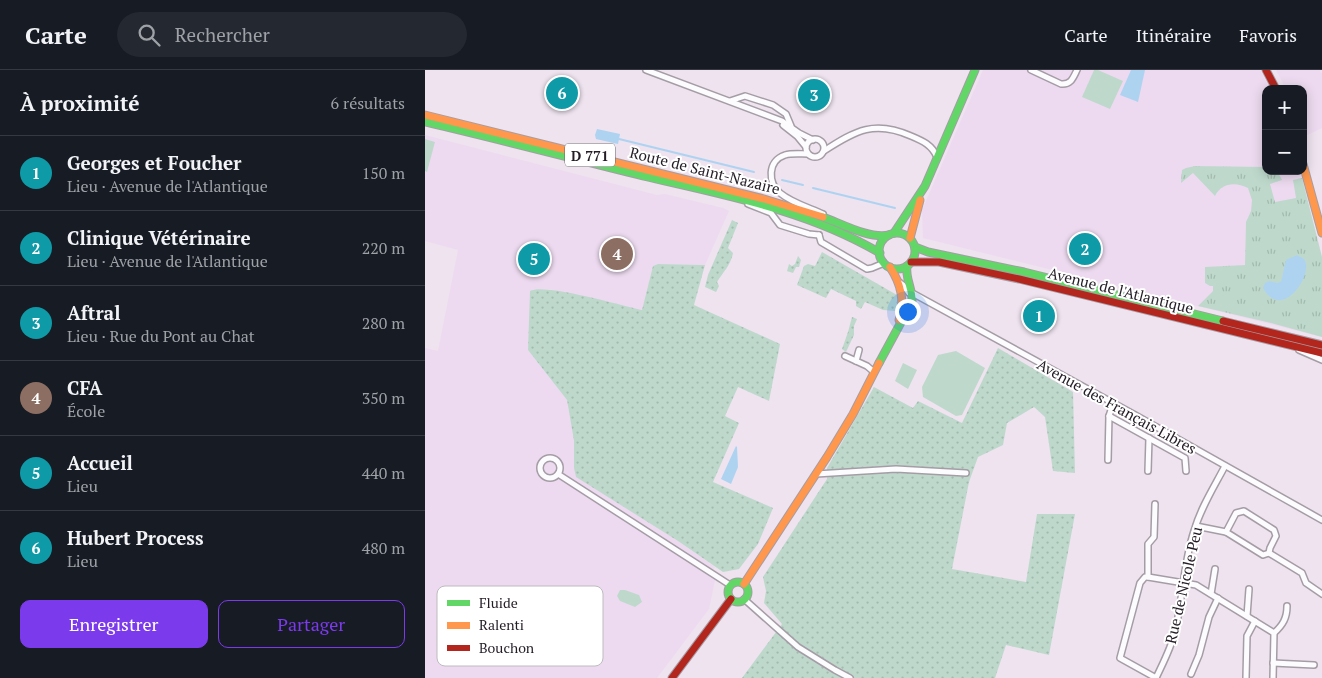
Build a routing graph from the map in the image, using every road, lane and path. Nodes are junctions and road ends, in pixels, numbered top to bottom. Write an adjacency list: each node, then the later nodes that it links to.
1 (646, 70): 7 (street)
2 (975, 70): 16 (main road)
3 (1031, 70): 4 (street)
4 (1077, 70)
5 (1266, 70): 6 (main road)
6 (1274, 85)
7 (730, 101): 9 (street); 11 (street)
8 (425, 115): 21 (main road, Route de Saint-Nazaire / D 771)
9 (777, 120): 11 (street); 13 (street)
10 (425, 122): 19 (main road, Route de Saint-Nazaire)
11 (791, 126): 12 (street)
12 (813, 140): 13 (street); 14 (street)
13 (806, 147): 15 (street)
14 (824, 151): 15 (street); 16 (street)
15 (808, 154): 21 (street)
16 (937, 157): 18 (main road)
17 (1306, 175): 22 (main road)
18 (925, 186): 23 (main road); 25 (main road)
19 (731, 197): 20 (main road, Route de Saint-Nazaire); 24 (street)
20 (827, 226): 24 (street); 27 (main road, Route de Saint-Nazaire)
21 (851, 227): 23 (main road, Route de Saint-Nazaire)
22 (1322, 233)
23 (892, 234): 25 (main road); 27 (main road)
24 (819, 235): 29 (street)
25 (910, 238): 26 (main road)
26 (915, 247): 28 (main road); 34 (main road, Avenue de l'Atlantique)
27 (880, 253): 29 (main road)
28 (909, 264): 29 (main road); 31 (main road); 33 (main road, Avenue de l'Atlantique)
29 (887, 265): 30 (main road)
30 (899, 282): 31 (street, Avenue des Français Libres); 32 (main road)
31 (912, 294): 32 (main road); 41 (street, Avenue des Français Libres)
32 (896, 330): 40 (main road)
33 (1277, 342): 36 (main road, Avenue de l'Atlantique); 38 (street)
34 (1322, 344)
35 (859, 350): 39 (street)
36 (1322, 353)
37 (845, 356): 39 (street)
38 (1322, 360)
39 (855, 361): 40 (street)
40 (875, 372): 51 (main road)
41 (1113, 404): 42 (street); 44 (street, Avenue des Français Libres)
42 (1109, 416): 43 (street); 46 (street)
43 (1149, 438): 45 (street); 48 (street)
44 (1190, 446): 45 (street); 47 (street, Avenue des Français Libres)
45 (1183, 456): 49 (street)
46 (1108, 460)
47 (1225, 466): 54 (street, Avenue des Français Libres); 55 (street, Rue de Nicole Peu)
48 (1148, 471)
49 (1186, 471)
50 (558, 474): 62 (street)
51 (816, 474): 52 (street); 61 (main road)
52 (965, 474)
53 (1155, 504): 59 (street)
54 (1322, 520)
55 (1196, 526): 56 (street); 60 (street, Rue de Nicole Peu)
56 (1225, 532): 57 (street); 57 (street)
57 (1269, 553): 65 (street)
58 (1215, 569): 64 (street)
59 (1148, 577): 60 (street); 78 (street)
60 (1184, 583): 64 (street); 78 (street, Rue de Nicole Peu)
61 (744, 584): 62 (main road); 68 (main road)
62 (730, 585): 67 (main road)
63 (1249, 589): 70 (street)
64 (1211, 594): 66 (street)
65 (1322, 594)
66 (1219, 598): 70 (street); 75 (street)
67 (731, 599): 68 (main road); 76 (main road)
68 (744, 599): 77 (street)
69 (1287, 606): 72 (street)
70 (1247, 616): 71 (street)
71 (1255, 621): 72 (street); 79 (street)
72 (1274, 633): 73 (street)
73 (1273, 663): 74 (street); 80 (street)
74 (1313, 665)
75 (1191, 674)
76 (672, 678)
77 (850, 678)
78 (1156, 678)
79 (1246, 678)
80 (1273, 678)

